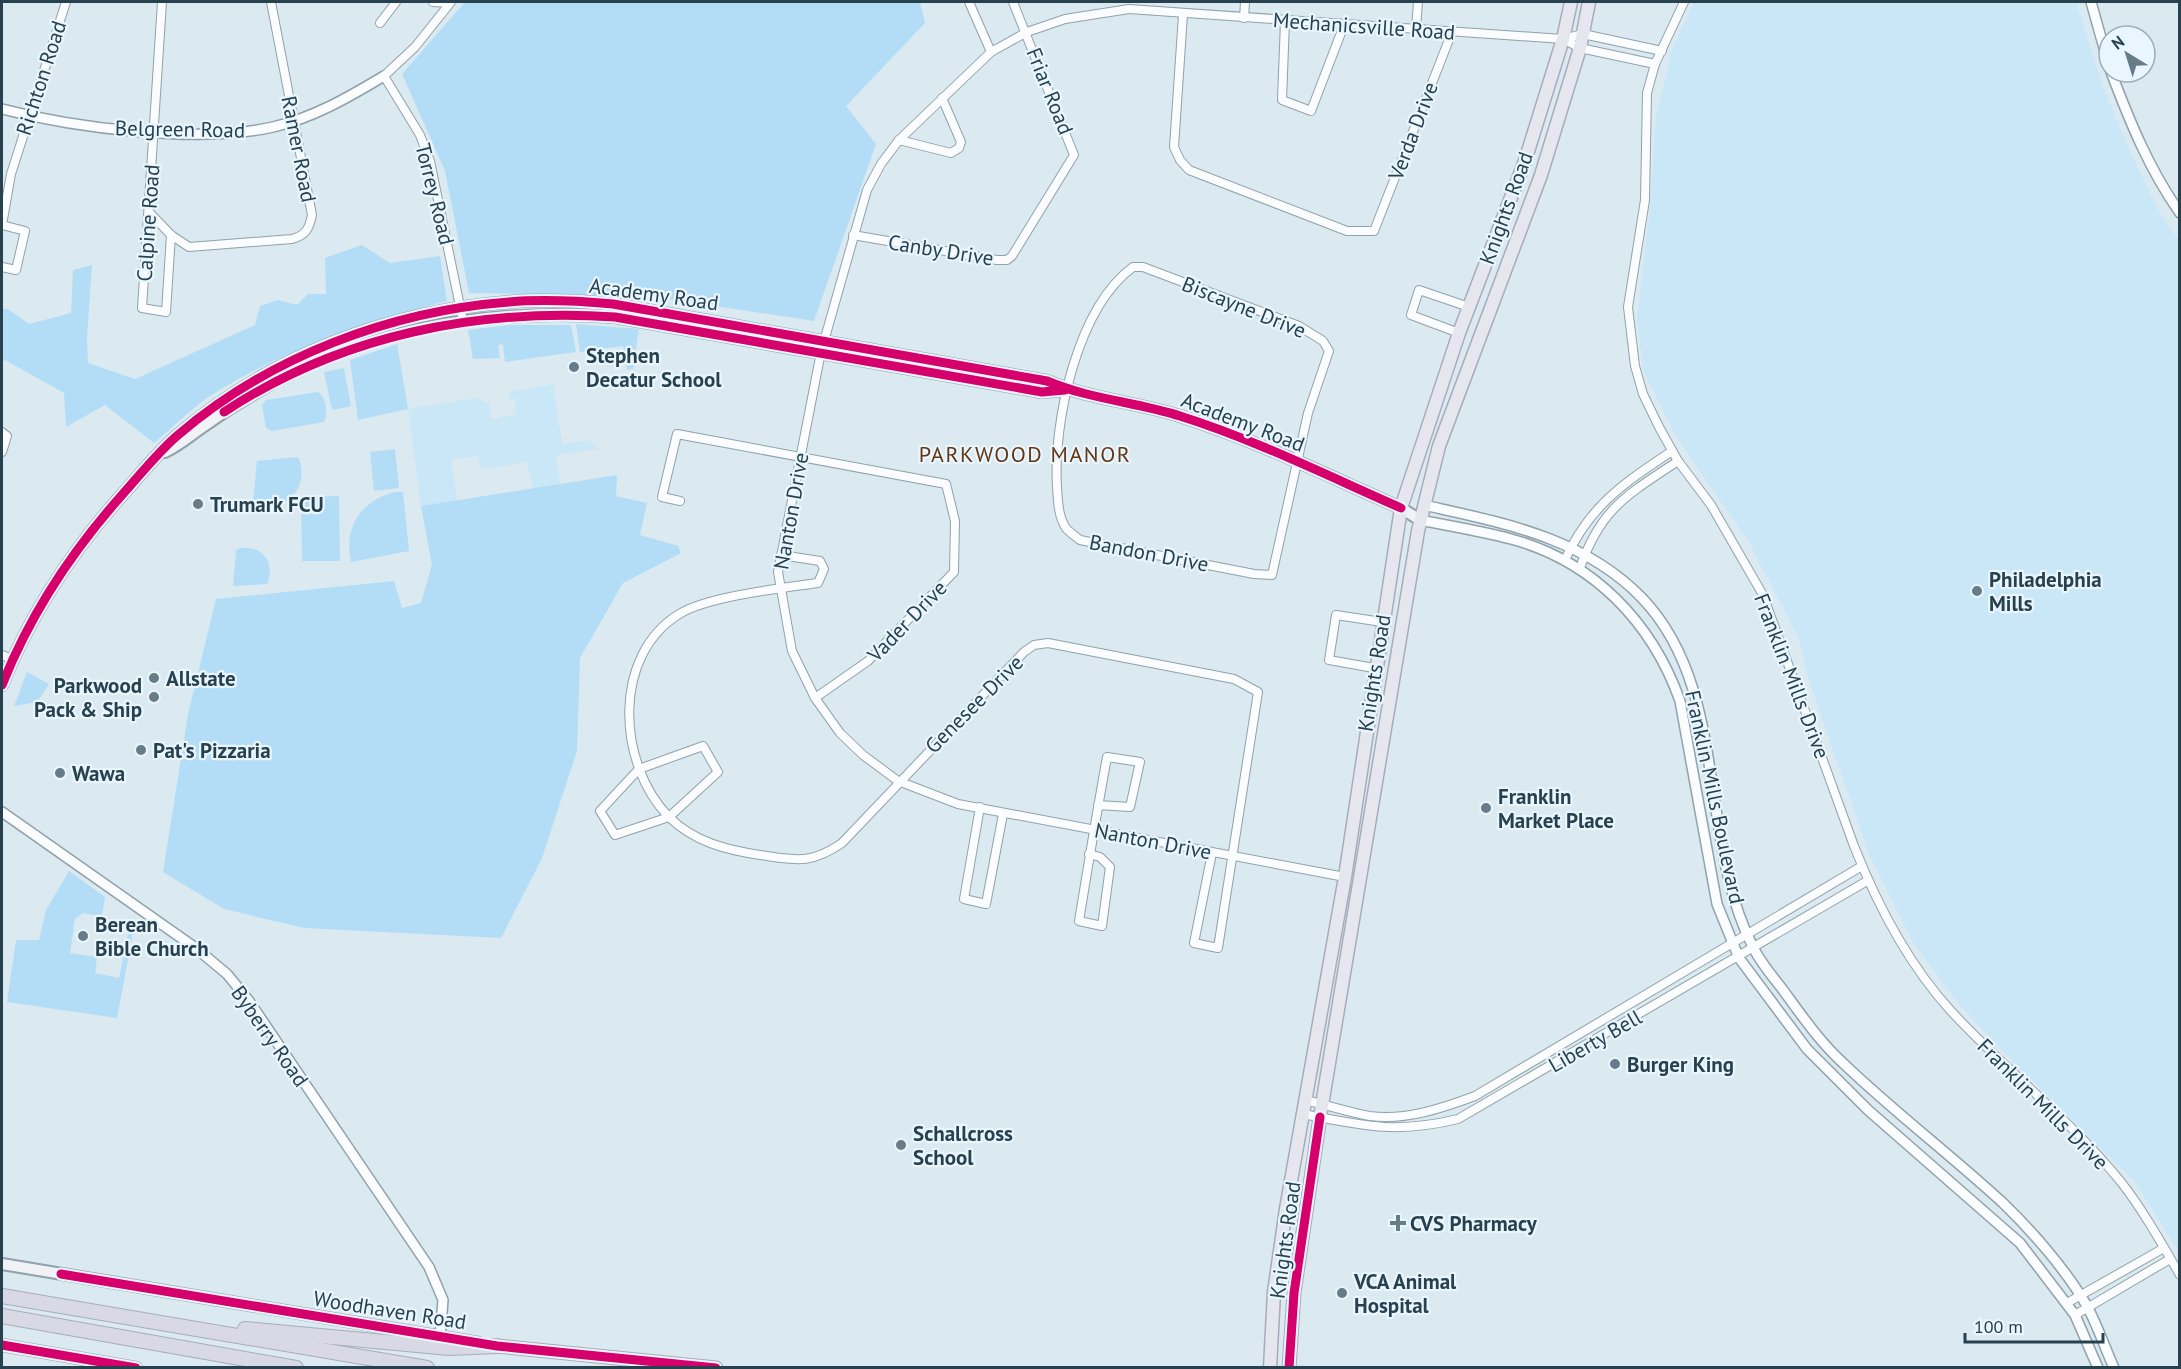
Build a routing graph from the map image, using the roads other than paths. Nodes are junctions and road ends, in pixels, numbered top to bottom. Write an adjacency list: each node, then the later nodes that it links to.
1 (66, 2): 35 (street, Richton Road)
2 (162, 2): 37 (street, Calpine Road)
3 (271, 2): 36 (street, Ramer Road)
4 (396, 2): 19 (street)
5 (434, 2): 6 (street)
6 (451, 2): 31 (street)
7 (969, 2): 29 (street)
8 (1013, 2): 23 (street, Friar Road)
9 (1245, 2): 17 (street)
10 (1418, 2): 22 (street)
11 (1571, 2): 26 (main road, Knights Road)
12 (1589, 2): 25 (main road, Knights Road)
13 (1684, 2): 28 (street, Franklin Mills Drive)
14 (2091, 2): 20 (street)
15 (1129, 5): 16 (street, Mechanicsville Road); 23 (street, Nanton Drive)
16 (1183, 15): 17 (street, Mechanicsville Road); 24 (street, Verda Drive)
17 (1244, 18): 18 (street, Mechanicsville Road)
18 (1285, 21): 21 (street, Mechanicsville Road); 21 (street)
19 (380, 23)
20 (2097, 24)
21 (1344, 25): 22 (street, Mechanicsville Road)
22 (1416, 29): 24 (street, Mechanicsville Road)
23 (1027, 32): 29 (street, Nanton Drive); 39 (street, Friar Road)
24 (1452, 32): 26 (street, Mechanicsville Road)
25 (1582, 34): 26 (street); 27 (main road, Knights Road); 28 (street)
26 (1563, 39): 27 (street); 48 (main road, Knights Road)
27 (1580, 48): 30 (street); 49 (main road, Knights Road)
28 (1662, 51): 30 (street, Franklin Mills Drive)
29 (992, 52): 33 (street, Nanton Drive)
30 (1655, 64): 55 (street, Franklin Mills Drive)
31 (384, 76): 36 (street, Belgreen Road); 47 (street, Torrey Road)
32 (2115, 84): 41 (street)
33 (942, 98): 38 (street, Nanton Drive); 38 (street)
34 (2, 109): 35 (street, Belgreen Road)
35 (28, 116): 37 (street, Belgreen Road); 42 (street, Richton Road)
36 (294, 121): 37 (street, Belgreen Road); 43 (street, Ramer Road)
37 (154, 132): 40 (street, Calpine Road)
38 (899, 140): 44 (street, Nanton Drive)
39 (1073, 149): 44 (street, Canby Drive)
40 (149, 212): 43 (street, Ramer Road); 43 (street, Calpine Road)
41 (2180, 213)
42 (2, 225): 45 (street, Richton Road)
43 (171, 235)
44 (853, 235): 52 (street, Nanton Drive)
45 (2, 267)
46 (1137, 267): 53 (street, Bandon Drive); 60 (street, Biscayne Drive)
47 (460, 307): 50 (street, Torrey Road); 52 (main road, Academy Road); 57 (main road, Academy Road)
48 (1469, 307): 49 (main road); 51 (main road, Knights Road); 51 (street)
49 (1488, 315): 62 (main road, Knights Road)
50 (463, 321): 52 (main road, Academy Road); 57 (main road, Academy Road)
51 (1459, 333): 63 (main road, Knights Road)
52 (823, 346): 53 (main road, Academy Road); 58 (street, Nanton Drive)
53 (1067, 390): 60 (main road, Academy Road); 70 (street, Bandon Drive)
54 (2, 432): 56 (street)
55 (1672, 451): 59 (street, Franklin Mills Drive); 65 (street)
56 (2, 452)
57 (162, 454): 73 (main road, Academy Road)
58 (801, 457): 61 (street); 67 (street, Nanton Drive); 76 (street, Vader Drive)
59 (1678, 461): 66 (street); 88 (street, Franklin Mills Drive)
60 (1297, 462): 63 (main road, Academy Road); 70 (street, Biscayne Drive)
61 (680, 501)
62 (1424, 505): 63 (main road); 64 (main road, Knights Road); 65 (street, Franklin Mills Boulevard)
63 (1401, 508): 64 (main road, Academy Road); 72 (main road, Knights Road)
64 (1420, 520): 68 (street, Franklin Mills Boulevard); 96 (main road, Knights Road)
65 (1570, 547): 66 (street, Franklin Mills Boulevard); 68 (street)
66 (1585, 553): 69 (street); 91 (street, Franklin Mills Boulevard)
67 (781, 555): 71 (street, Nanton Drive); 71 (street)
68 (1565, 560): 69 (street, Franklin Mills Boulevard)
69 (1580, 568): 92 (street, Franklin Mills Boulevard)
70 (1271, 575)
71 (780, 589): 76 (street, Nanton Drive); 77 (street)
72 (1382, 622): 74 (main road, Knights Road); 74 (street)
73 (7, 657): 75 (main road, Academy Road)
74 (1374, 668): 89 (main road, Knights Road)
75 (2, 685)
76 (815, 698): 78 (street, Nanton Drive)
77 (639, 769): 83 (street); 83 (street); 83 (street)
78 (898, 781): 80 (street, Nanton Drive); 83 (street, Genesee Drive); 87 (street, Genesee Drive)
79 (1098, 805): 79 (street); 84 (street)
80 (980, 807): 82 (street, Nanton Drive); 82 (street)
81 (2, 812): 110 (street, Byberry Road)
82 (1003, 814): 84 (street, Nanton Drive)
83 (669, 817)
84 (1093, 830): 85 (street, Nanton Drive); 86 (street)
85 (1212, 853): 87 (street, Nanton Drive); 87 (street)
86 (1089, 854): 86 (street)
87 (1232, 855): 89 (street, Nanton Drive)
88 (1862, 866): 90 (street, Franklin Mills Drive); 91 (street, Liberty Bell)
89 (1345, 877): 95 (main road, Knights Road)
90 (1867, 881): 93 (street, Liberty Bell); 99 (street, Franklin Mills Drive)
91 (1748, 935): 92 (street, Liberty Bell); 93 (street, Franklin Mills Boulevard)
92 (1733, 944): 94 (street, Franklin Mills Boulevard); 96 (street, Liberty Bell)
93 (1754, 949): 94 (street, Liberty Bell); 104 (street, Franklin Mills Boulevard)
94 (1739, 958): 98 (street, Liberty Bell); 105 (street, Franklin Mills Boulevard)
95 (1305, 1100): 96 (street, Liberty Bell); 97 (main road, Knights Road)
96 (1322, 1104): 98 (main road, Knights Road)
97 (1303, 1114): 98 (street, Liberty Bell); 117 (main road, Knights Road)
98 (1320, 1117): 118 (main road, Knights Road)
99 (2164, 1248): 100 (street, Franklin Mills Drive); 104 (street)
100 (2170, 1258): 102 (street, Franklin Mills Drive); 106 (street)
101 (2, 1264): 110 (main road, Woodhaven Road)
102 (2180, 1275)
103 (2, 1296): 107 (highway)
104 (2080, 1296): 105 (street); 106 (street, Franklin Mills Boulevard)
105 (2067, 1303): 108 (street, Franklin Mills Boulevard)
106 (2087, 1307): 108 (street); 120 (street, Franklin Mills Boulevard)
107 (106, 1314): 112 (highway); 115 (highway)
108 (2074, 1315): 119 (street, Franklin Mills Boulevard)
109 (2, 1316): 114 (highway)
110 (440, 1336): 112 (main road, Woodhaven Road)
111 (2, 1345): 113 (main road)
112 (497, 1346): 116 (main road, Woodhaven Road)
113 (136, 1368)
114 (296, 1368)
115 (427, 1368)
116 (716, 1368)
117 (1270, 1368)
118 (1289, 1368)
119 (2098, 1368)
120 (2114, 1368)

